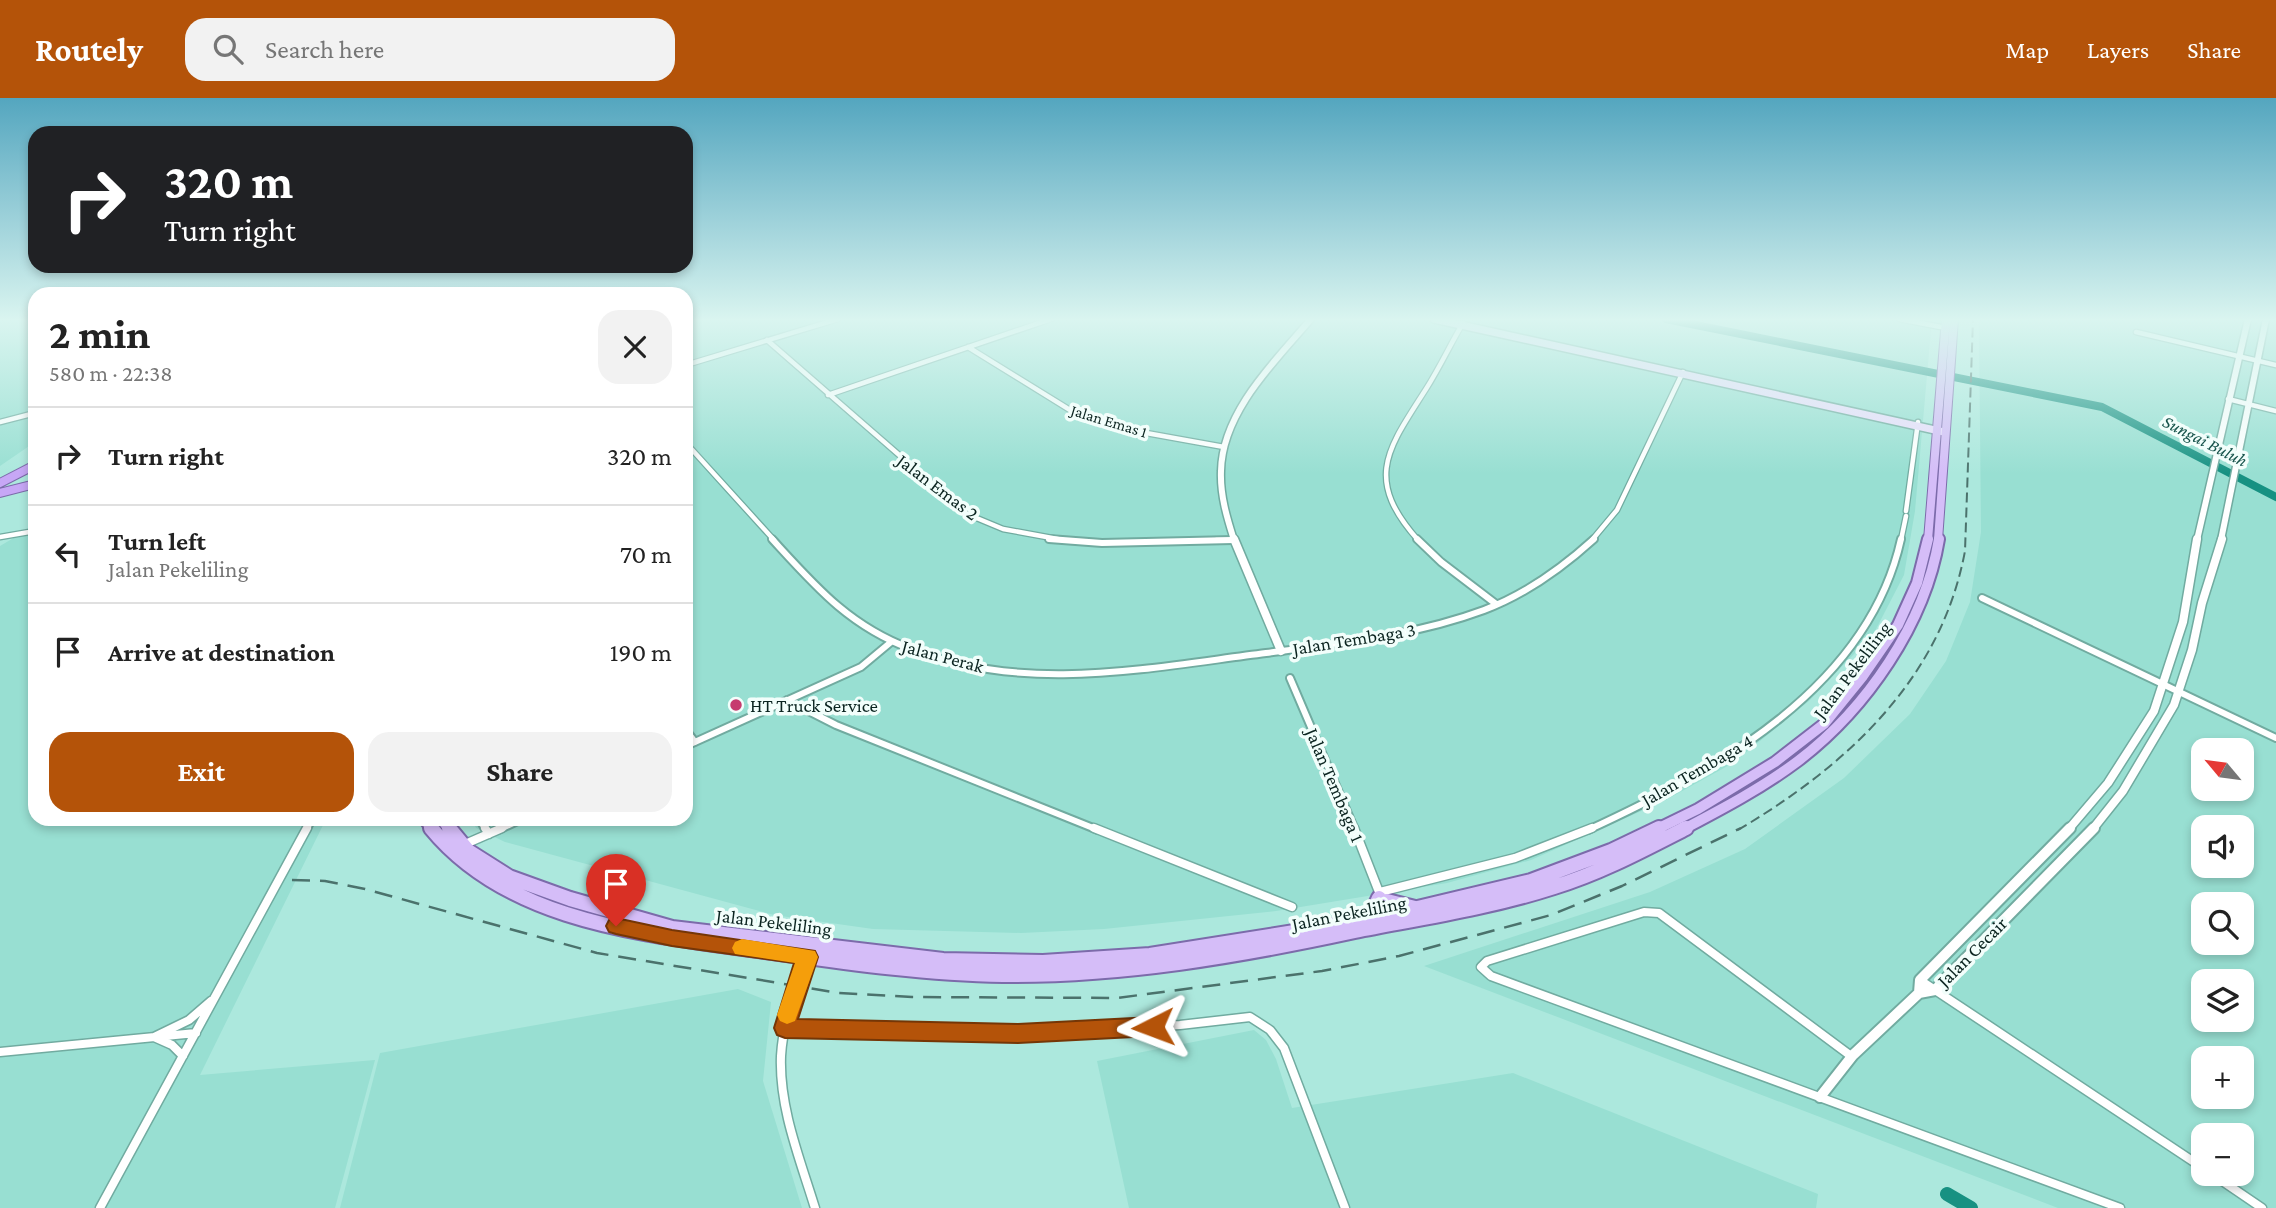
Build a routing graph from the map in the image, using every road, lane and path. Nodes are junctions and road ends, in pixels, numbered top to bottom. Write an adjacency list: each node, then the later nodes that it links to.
1 (802, 371): 11 (street, Jalan Emas 2)
2 (899, 371): 11 (street)
3 (1006, 371): 19 (street, Jalan Emas 1)
4 (1269, 371): 19 (street)
5 (1434, 371): 30 (street)
6 (1673, 371): 10 (main road)
7 (1947, 371): 18 (main road, Jalan Pekeliling)
8 (2235, 371): 12 (street, Jalan Cecair)
9 (2256, 371): 13 (street, Jalan Cecair)
10 (1683, 373): 17 (main road); 30 (street, Jalan Tembaga 3)
11 (828, 395): 28 (street, Jalan Emas 2)
12 (2228, 399): 13 (street); 34 (street, Jalan Cecair)
13 (2248, 404): 14 (street); 35 (street, Jalan Cecair)
14 (2276, 411)
15 (28, 415): 16 (street)
16 (0, 422)
17 (1918, 424): 18 (main road); 48 (street, Jalan Tembaga 4)
18 (1942, 429): 50 (main road, Jalan Pekeliling); 51 (main road, Jalan Pekeliling)
19 (1224, 447): 28 (street)
20 (693, 451): 31 (street, Jalan Perak)
21 (28, 469): 22 (highway)
22 (0, 483)
23 (28, 484): 25 (highway)
24 (28, 490): 25 (highway)
25 (0, 492)
26 (28, 531): 27 (street)
27 (0, 537)
28 (1233, 540): 32 (street)
29 (1982, 598): 34 (street)
30 (1496, 604): 32 (street, Jalan Tembaga 3)
31 (891, 642): 32 (street, Jalan Perak); 36 (street)
32 (1281, 651)
33 (1290, 678): 48 (street, Jalan Tembaga 1)
34 (2164, 685): 35 (street); 54 (street, Jalan Cecair)
35 (2179, 692): 37 (street); 55 (street, Jalan Cecair)
36 (787, 700): 39 (street); 49 (street)
37 (2276, 738)
38 (693, 739): 39 (street)
39 (695, 742)
40 (308, 826): 57 (street)
41 (429, 826): 47 (main road, Jalan Pekeliling)
42 (447, 826): 46 (main road, Jalan Pekeliling)
43 (484, 826): 45 (street)
44 (507, 826): 45 (street)
45 (489, 834): 46 (street)
46 (463, 845): 47 (street); 53 (main road, Jalan Pekeliling)
47 (448, 853): 53 (main road, Jalan Pekeliling)
48 (1382, 897): 50 (main road); 51 (street, Jalan Tembaga 1); 52 (main road)
49 (1292, 907)
50 (1423, 909): 51 (main road, Jalan Pekeliling)
51 (1394, 919): 52 (main road, Jalan Pekeliling); 53 (main road, Jalan Pekeliling)
52 (1363, 921): 53 (main road, Jalan Pekeliling)
53 (810, 951): 58 (street)
54 (1920, 981): 55 (street); 56 (street, Jalan Cecair)
55 (1935, 990): 56 (street, Jalan Cecair); 65 (street)
56 (1919, 993): 63 (street)
57 (216, 995): 59 (street); 60 (street)
58 (785, 1028): 68 (street); 69 (street)
59 (196, 1033): 60 (street); 62 (street)
60 (154, 1037): 61 (street); 62 (street)
61 (0, 1052)
62 (183, 1056): 67 (street)
63 (1851, 1056): 64 (street); 64 (street)
64 (1820, 1097): 70 (street)
65 (2191, 1160)
66 (2230, 1186): 71 (street)
67 (100, 1208)
68 (815, 1208)
69 (1345, 1208)
70 (2120, 1208)
71 (2262, 1208)

